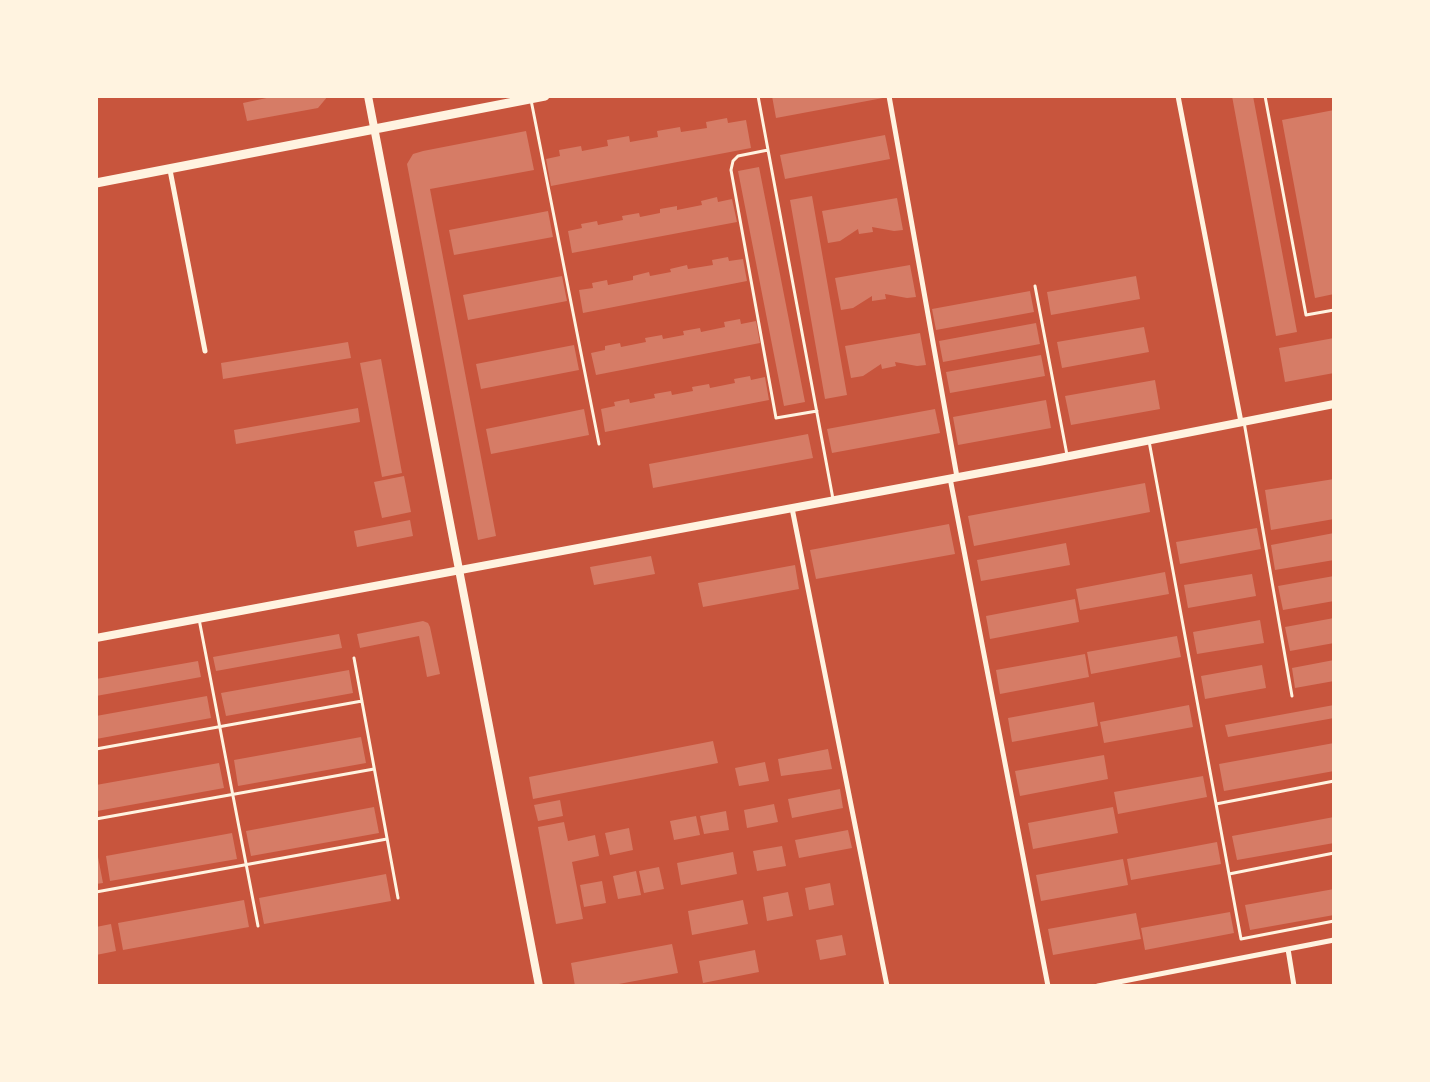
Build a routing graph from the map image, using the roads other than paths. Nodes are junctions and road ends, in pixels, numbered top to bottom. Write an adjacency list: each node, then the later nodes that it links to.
1 (368, 96): 8 (street)
2 (545, 96): 7 (main road)
3 (758, 96): 9 (lane)
4 (889, 96): 21 (street)
5 (1178, 96): 17 (street)
6 (1266, 96): 13 (lane)
7 (530, 99): 8 (main road); 19 (lane)
8 (375, 130): 10 (main road); 24 (street)
9 (768, 150): 16 (lane); 16 (lane)
10 (170, 170): 11 (main road); 14 (street)
11 (96, 183)
12 (1035, 286): 20 (lane)
13 (1334, 310)
14 (205, 351)
15 (1334, 404): 17 (street)
16 (817, 410): 22 (lane)
17 (1242, 422): 18 (street); 28 (lane)
18 (1148, 440): 20 (street); 35 (lane)
19 (599, 444)
20 (1067, 456): 21 (street)
21 (953, 478): 22 (street); 49 (street)
22 (834, 500): 23 (street)
23 (792, 508): 24 (street); 48 (street)
24 (459, 570): 25 (street); 47 (street)
25 (199, 618): 26 (street); 30 (lane)
26 (96, 638)
27 (354, 658): 29 (lane)
28 (1292, 696)
29 (362, 701): 30 (lane); 32 (lane)
30 (220, 727): 31 (lane); 34 (lane)
31 (96, 749)
32 (374, 769): 34 (lane); 37 (lane)
33 (1334, 781): 35 (lane)
34 (233, 795): 36 (lane); 39 (lane)
35 (1216, 804): 40 (lane)
36 (96, 819)
37 (387, 839): 39 (lane); 42 (lane)
38 (1334, 853): 40 (lane)
39 (246, 864): 41 (lane); 44 (lane)
40 (1229, 874): 43 (lane)
41 (96, 892)
42 (398, 898)
43 (1334, 921)
44 (258, 926)
45 (1334, 940): 46 (street)
46 (1288, 949): 50 (street); 51 (street)
47 (539, 986)
48 (887, 986)
49 (1048, 986)
50 (1098, 986)
51 (1294, 986)

